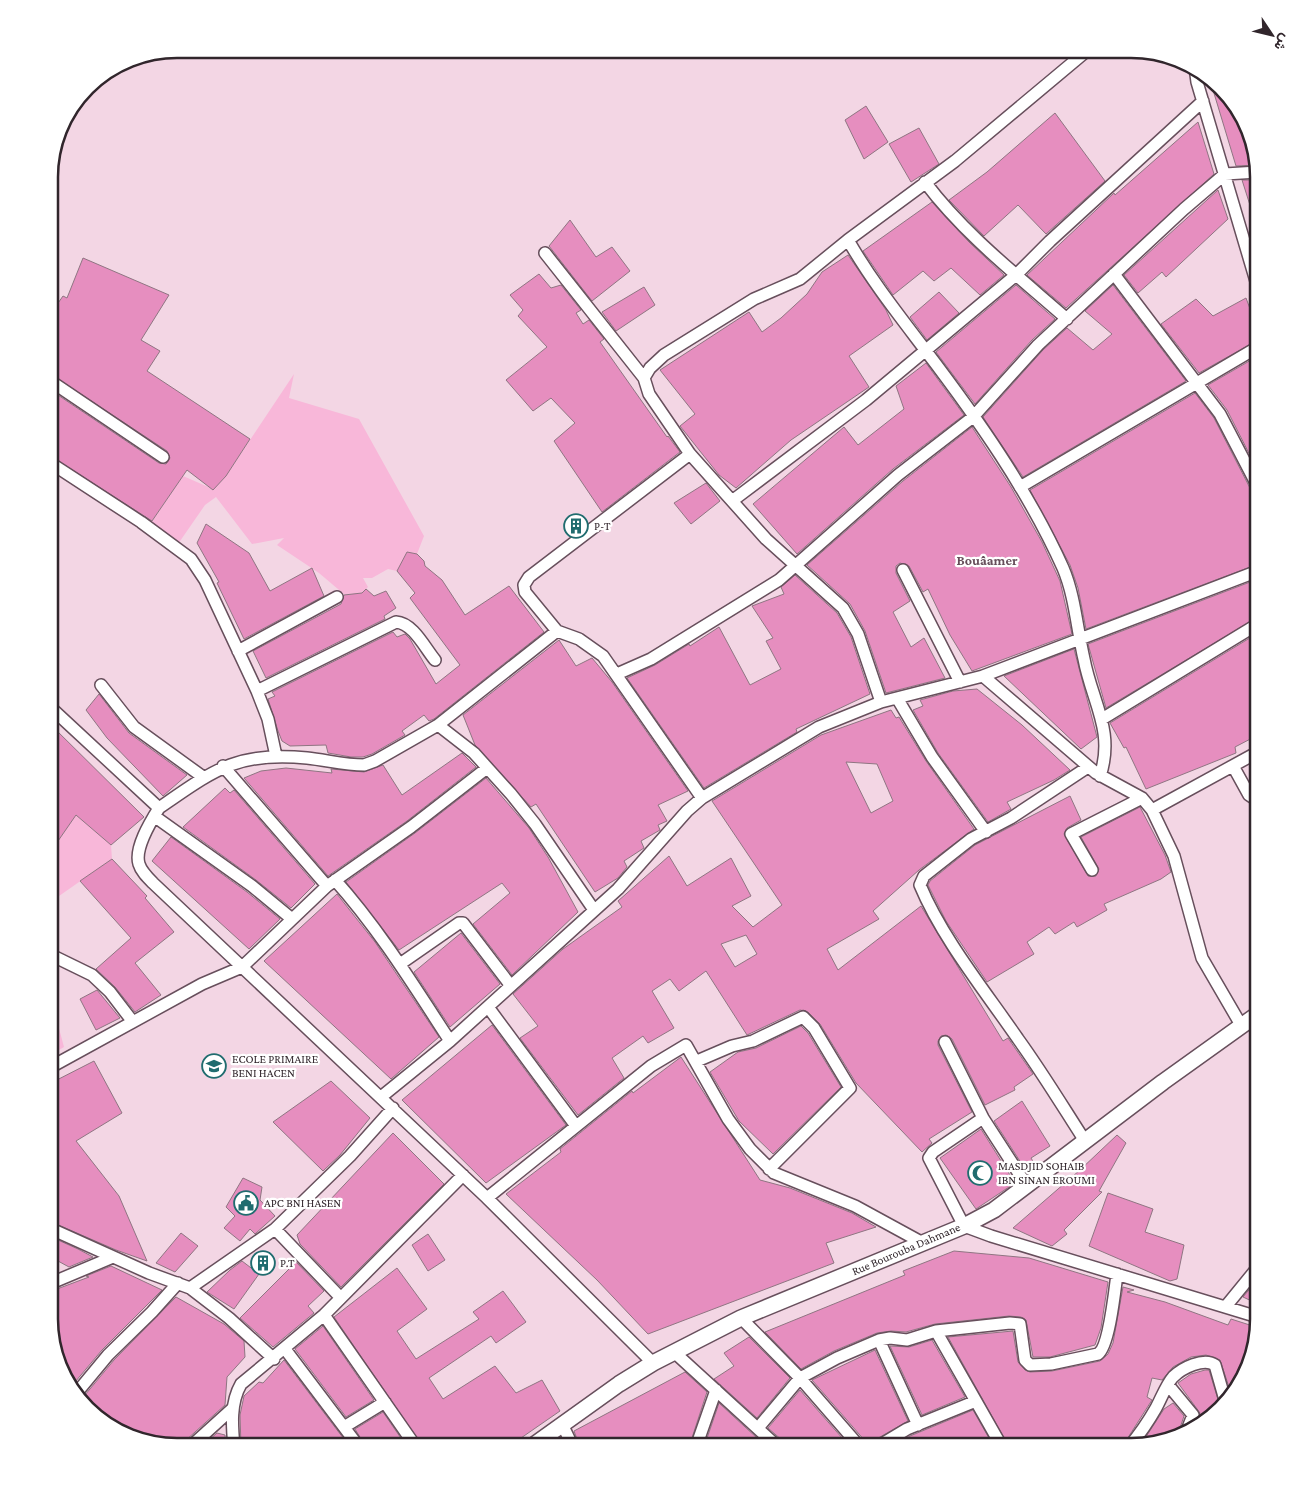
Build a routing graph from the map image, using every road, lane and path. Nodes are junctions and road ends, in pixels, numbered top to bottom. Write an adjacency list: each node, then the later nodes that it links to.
1 (1078, 58): 6 (street)
2 (1196, 77): 3 (street)
3 (1203, 101): 5 (street); 11 (street)
4 (1249, 173): 5 (street)
5 (1226, 174): 9 (street); 10 (street)
6 (925, 182): 7 (street); 11 (street)
7 (848, 240): 13 (street); 15 (street)
8 (545, 253): 15 (street)
9 (1250, 258)
10 (1114, 274): 12 (street); 16 (street)
11 (1016, 275): 12 (street); 13 (street)
12 (1067, 319): 18 (street)
13 (926, 351): 18 (street); 24 (street)
14 (1250, 352): 16 (street)
15 (644, 378): 19 (street)
16 (1198, 384): 22 (street); 23 (street)
17 (58, 386): 20 (street)
18 (973, 417): 23 (street); 25 (street)
19 (690, 454): 24 (street); 30 (street)
20 (163, 457)
21 (58, 468): 32 (street)
22 (1250, 470)
23 (1020, 487): 31 (street)
24 (732, 501): 25 (street)
25 (795, 565): 34 (street); 40 (street)
26 (903, 570): 36 (street)
27 (1250, 574): 31 (street)
28 (338, 597): 32 (street)
29 (1250, 629): 42 (street)
30 (557, 631): 34 (street); 43 (street)
31 (1081, 637): 35 (street); 42 (street)
32 (238, 651): 38 (street)
33 (434, 660): 38 (street)
34 (616, 674): 53 (street)
35 (982, 676): 36 (street); 49 (street)
36 (960, 682): 39 (street)
37 (101, 685): 51 (street)
38 (257, 691): 44 (street)
39 (897, 698): 40 (street); 57 (street)
40 (880, 702): 53 (street)
41 (58, 715): 56 (street)
42 (1102, 719): 50 (street)
43 (438, 725): 44 (street); 48 (street)
44 (276, 756): 46 (street)
45 (1250, 756): 47 (street)
46 (223, 766): 51 (street); 59 (street)
47 (1233, 766): 52 (street); 55 (street)
48 (487, 768): 59 (street); 60 (street)
49 (1088, 768): 50 (street); 57 (street)
50 (1100, 776): 54 (street)
51 (203, 777): 56 (street)
52 (1250, 796)
53 (702, 798): 60 (street)
54 (1142, 798): 55 (street); 58 (street)
55 (1152, 810): 69 (street)
56 (156, 812): 61 (street); 64 (street)
57 (986, 832): 78 (street)
58 (1092, 870)
59 (331, 883): 61 (street); 63 (street)
60 (594, 910): 65 (street)
61 (292, 919): 64 (street)
62 (58, 959): 68 (street)
63 (400, 964): 65 (street); 70 (street)
64 (242, 967): 68 (street); 74 (street)
65 (511, 986): 66 (street)
66 (488, 1007): 70 (street); 77 (street)
67 (1250, 1019): 69 (street, Rue Bourouba Dahmane)
68 (134, 1022): 73 (street)
69 (1241, 1025): 78 (street, Rue Bourouba Dahmane)
70 (450, 1040): 74 (street)
71 (945, 1042): 76 (street)
72 (697, 1061): 77 (street); 79 (street); 79 (street)
73 (58, 1063)
74 (381, 1097): 75 (street)
75 (392, 1108): 80 (street); 84 (street)
76 (983, 1118): 81 (street); 83 (street)
77 (576, 1126): 82 (street)
78 (1084, 1141): 81 (street, Rue Bourouba Dahmane)
79 (769, 1169): 86 (street)
80 (463, 1175): 82 (street); 93 (street)
81 (1027, 1186): 83 (street, Rue Bourouba Dahmane)
82 (487, 1198): 103 (street)
83 (964, 1226): 86 (street, Rue Bourouba Dahmane); 88 (street)
84 (275, 1229): 92 (street); 93 (street)
85 (58, 1232): 87 (street)
86 (922, 1242): 97 (street, Rue Bourouba Dahmane)
87 (113, 1257): 90 (street); 91 (street)
88 (1117, 1274): 94 (street); 98 (street)
89 (1250, 1277): 94 (street)
90 (58, 1280)
91 (178, 1283): 92 (street); 106 (street)
92 (190, 1288): 102 (street)
93 (340, 1298): 96 (street)
94 (1227, 1306): 95 (street)
95 (1250, 1313)
96 (324, 1315): 100 (street); 110 (street)
97 (741, 1318): 101 (street, Rue Bourouba Dahmane); 104 (street)
98 (936, 1331): 99 (street); 109 (street)
99 (879, 1340): 104 (street); 113 (street)
100 (286, 1349): 102 (street); 115 (street)
101 (674, 1352): 103 (street, Rue Bourouba Dahmane); 107 (street)
102 (274, 1359): 111 (street)
103 (653, 1363): 114 (street, Rue Bourouba Dahmane)
104 (800, 1378): 116 (street); 125 (street)
105 (1169, 1386): 108 (street); 112 (street); 128 (street)
106 (80, 1389)
107 (716, 1390): 116 (street); 123 (street)
108 (1224, 1393)
109 (976, 1401): 113 (street); 127 (street)
110 (385, 1402): 115 (street); 120 (street)
111 (232, 1409): 117 (street); 118 (street)
112 (1191, 1422)
113 (918, 1425): 126 (street)
114 (563, 1426): 121 (street, Rue Bourouba Dahmane); 122 (street)
115 (344, 1427): 119 (street)
116 (758, 1428): 124 (street)
117 (200, 1438)
118 (234, 1438)
119 (352, 1438)
120 (410, 1438)
121 (545, 1438)
122 (569, 1438)
123 (699, 1438)
124 (767, 1438)
125 (852, 1438)
126 (891, 1438)
127 (997, 1438)
128 (1136, 1438)

